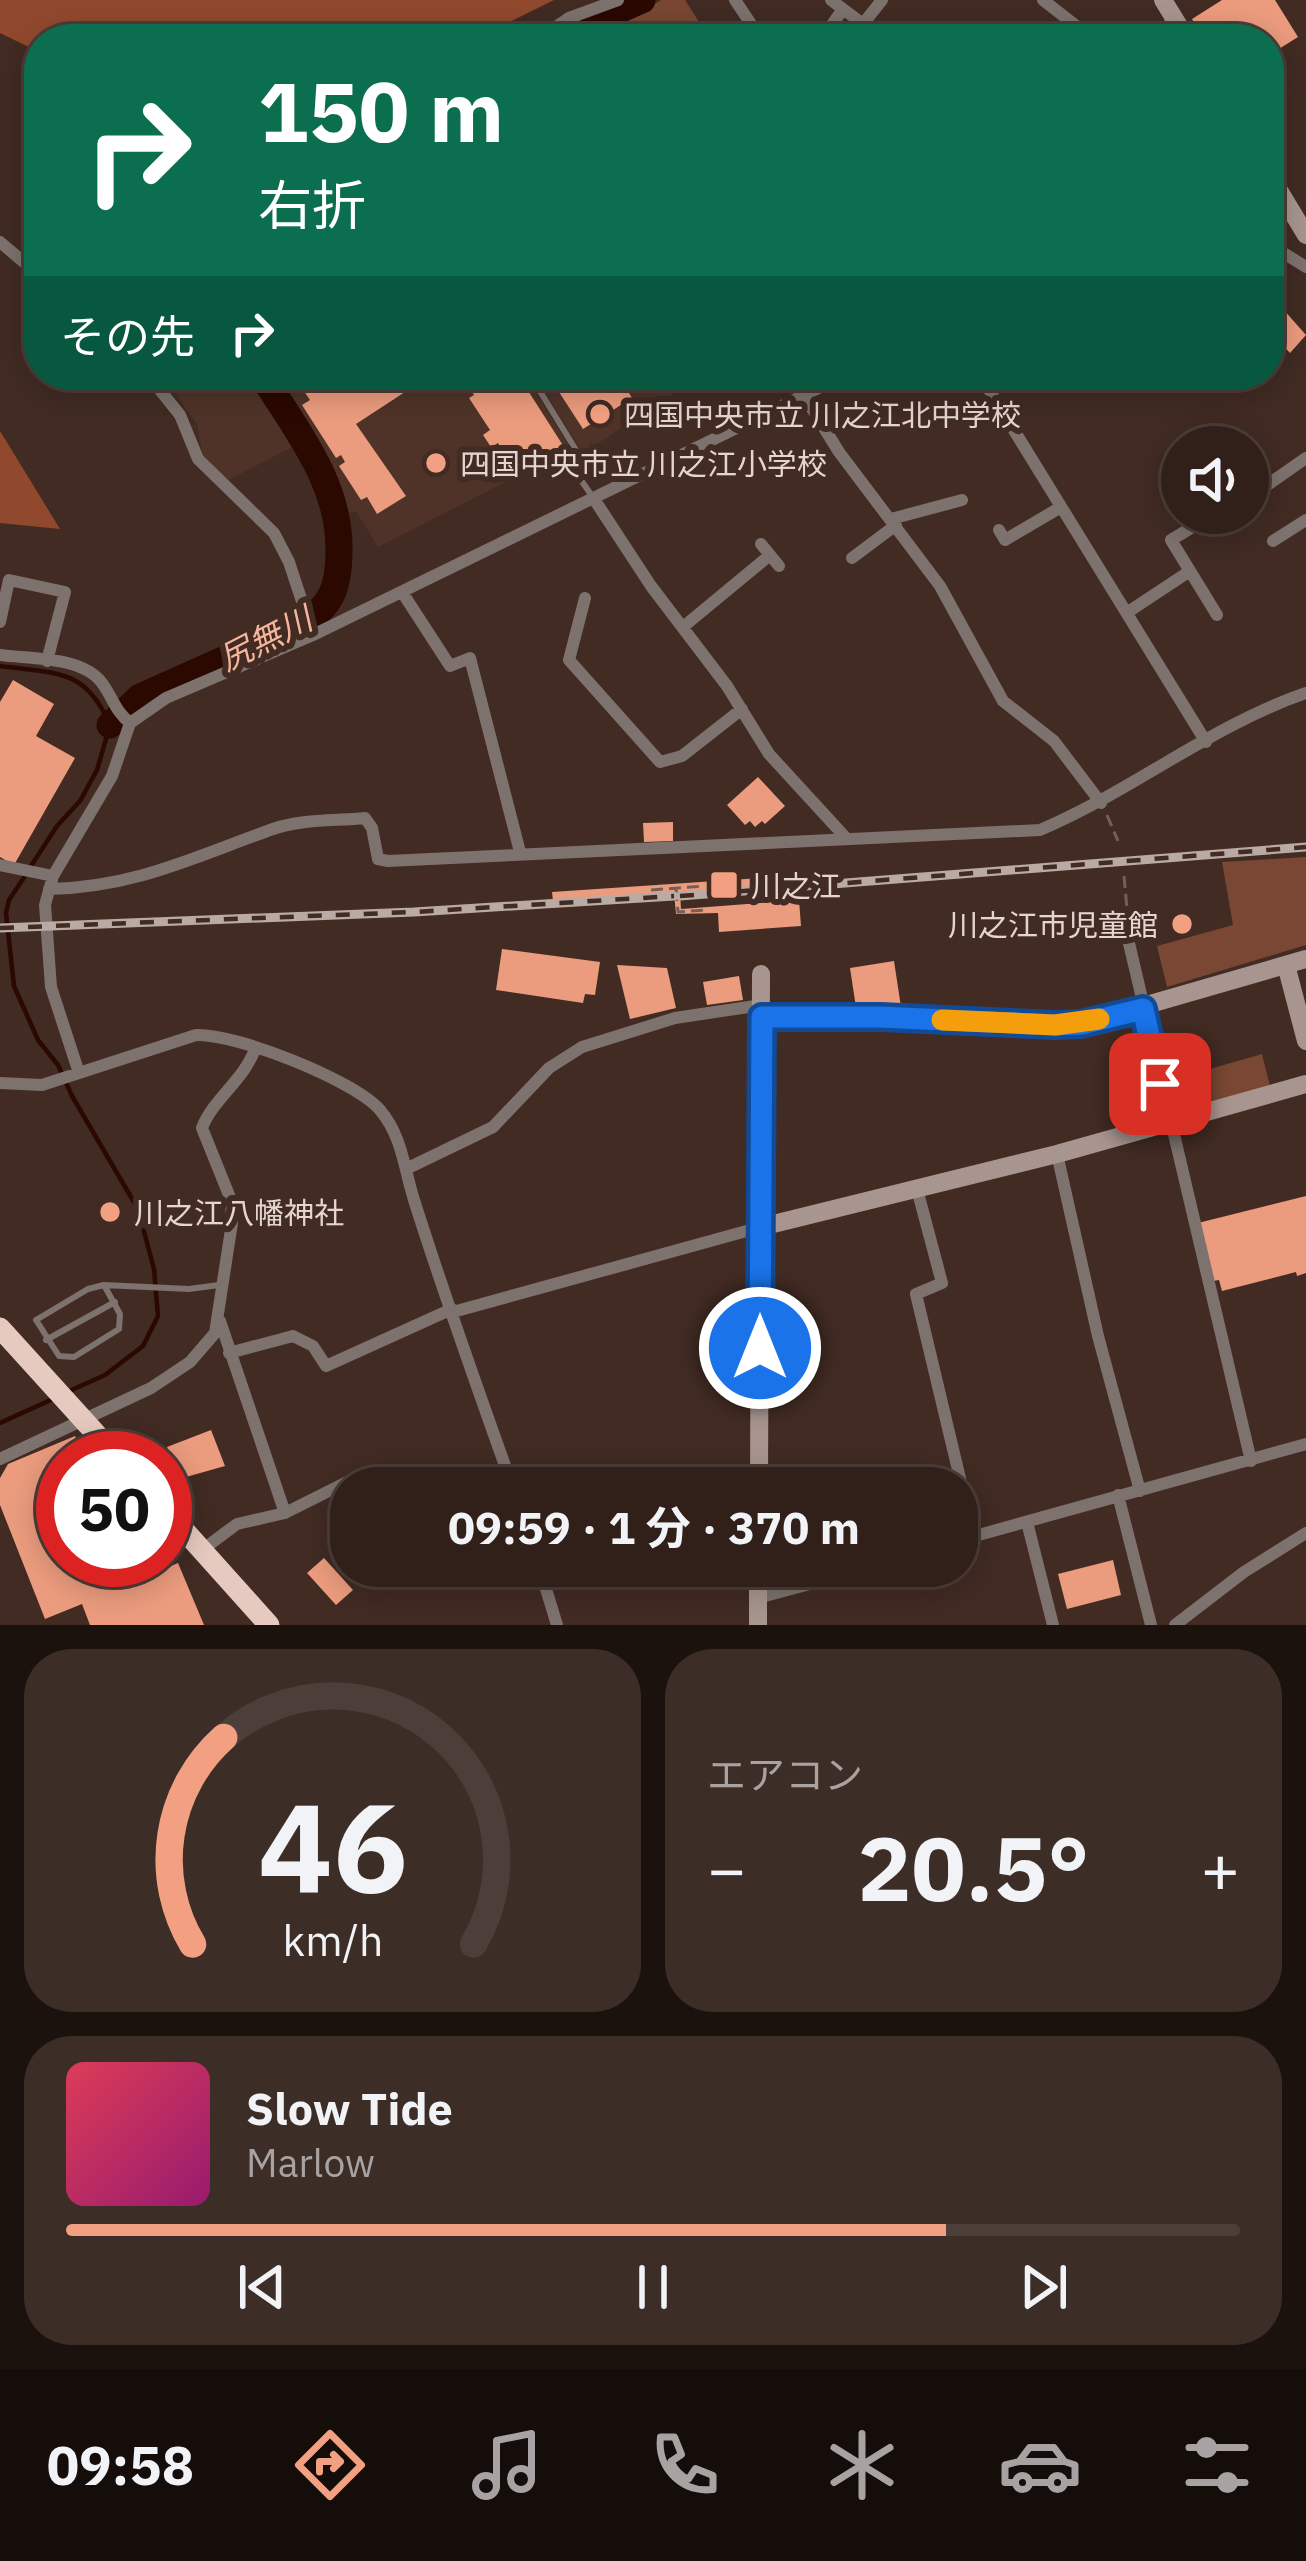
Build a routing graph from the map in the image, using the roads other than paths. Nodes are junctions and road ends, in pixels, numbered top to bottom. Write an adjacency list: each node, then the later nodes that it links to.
1 (618, 0): 5 (street)
2 (882, 0): 4 (street)
3 (1043, 0): 6 (street)
4 (837, 5)
5 (560, 24)
6 (1074, 24)
7 (1284, 201): 8 (street)
8 (1306, 235)
9 (0, 242): 10 (street)
10 (24, 262)
11 (160, 390): 35 (street)
12 (539, 390): 18 (lane)
13 (812, 390): 15 (street)
14 (989, 390): 20 (street)
15 (803, 394): 18 (street); 22 (street)
16 (1306, 458): 17 (street)
17 (1269, 484)
18 (594, 500): 29 (street); 34 (street)
19 (962, 500): 22 (street)
20 (1061, 506): 23 (street); 31 (street)
21 (1306, 520): 25 (street)
22 (893, 522): 27 (street); 42 (street)
23 (999, 530)
24 (1181, 534): 28 (street)
25 (1273, 542)
26 (770, 555): 34 (street)
27 (852, 558)
28 (1190, 571): 31 (street); 32 (street)
29 (402, 592): 35 (street); 44 (street)
30 (585, 598): 39 (street)
31 (1128, 612): 41 (street)
32 (1217, 614)
33 (0, 622): 37 (street)
34 (683, 627): 39 (street)
35 (313, 635): 40 (street)
36 (0, 655): 37 (street)
37 (47, 661): 40 (street)
38 (1306, 692): 41 (street)
39 (742, 710): 43 (street)
40 (130, 723): 46 (street)
41 (1206, 742): 42 (street)
42 (1101, 803): 43 (street)
43 (847, 839): 44 (street)
44 (520, 852): 46 (street)
45 (0, 866): 46 (street)
46 (47, 879): 54 (street)
47 (1124, 922): 50 (street)
48 (1296, 962): 50 (street); 52 (street)
49 (761, 974): 51 (street)
50 (1143, 1009): 51 (street); 57 (street)
51 (762, 1011): 59 (street); 61 (street)
52 (1306, 1042)
53 (255, 1049): 54 (street); 59 (street); 62 (street)
54 (79, 1073): 55 (street)
55 (0, 1083)
56 (1306, 1084): 57 (street)
57 (1168, 1122): 58 (street); 74 (street)
58 (1057, 1154): 60 (street); 79 (street)
59 (406, 1169): 65 (street)
60 (917, 1189): 61 (street); 77 (street)
61 (760, 1227): 65 (street); 76 (street)
62 (219, 1285): 63 (lane); 66 (street)
63 (104, 1286): 64 (lane); 68 (lane)
64 (116, 1303): 68 (lane); 68 (lane)
65 (453, 1311): 69 (street); 75 (street)
66 (219, 1318): 69 (street); 70 (street)
67 (0, 1328): 70 (highway)
68 (46, 1340)
69 (229, 1353): 81 (street)
70 (83, 1420): 71 (highway); 73 (street)
71 (93, 1431)
72 (1304, 1449): 74 (street)
73 (0, 1459)
74 (1250, 1461): 79 (street)
75 (506, 1467)
76 (759, 1467)
77 (957, 1467)
78 (330, 1491): 81 (street)
79 (1140, 1491): 80 (street)
80 (1118, 1495): 82 (street); 95 (street)
81 (285, 1513): 86 (street)
82 (1027, 1522): 84 (street); 94 (street)
83 (1306, 1533): 96 (street)
84 (978, 1536)
85 (192, 1539): 86 (highway)
86 (202, 1550): 91 (highway)
87 (545, 1587): 92 (street)
88 (758, 1587): 90 (street)
89 (799, 1587): 90 (street)
90 (758, 1598): 93 (street)
91 (269, 1625)
92 (557, 1625)
93 (758, 1625)
94 (1053, 1625)
95 (1151, 1625)
96 (1174, 1625)

